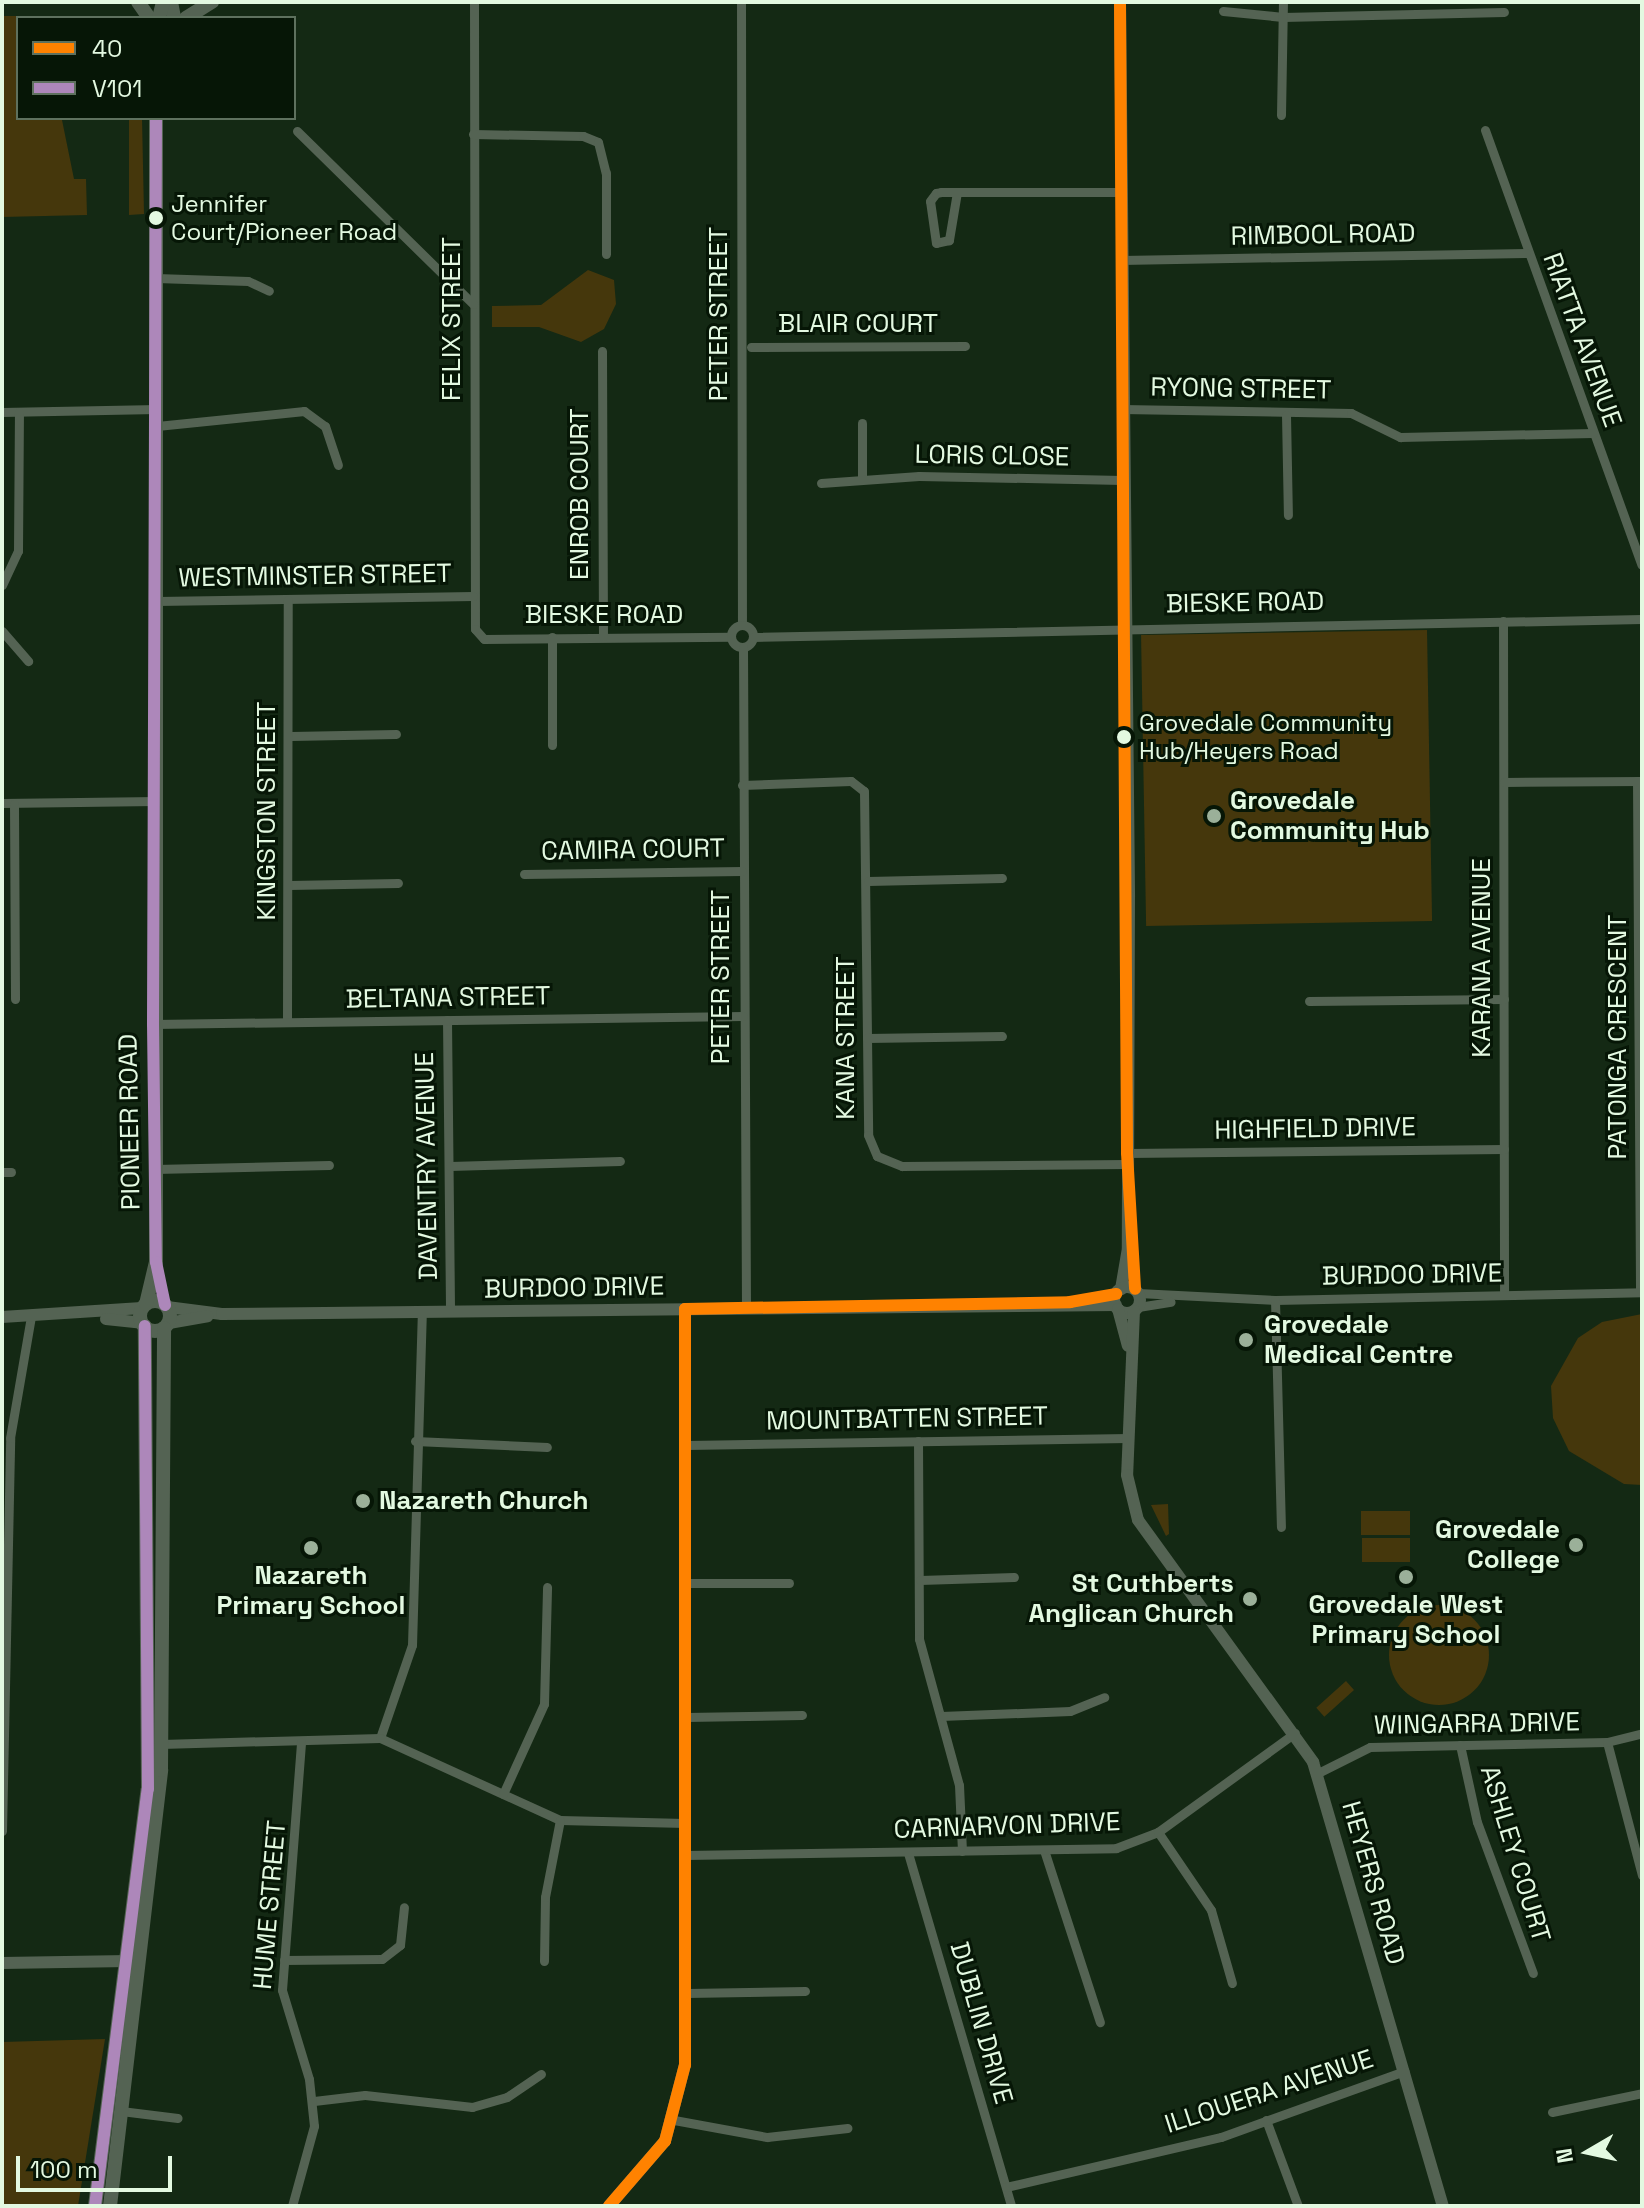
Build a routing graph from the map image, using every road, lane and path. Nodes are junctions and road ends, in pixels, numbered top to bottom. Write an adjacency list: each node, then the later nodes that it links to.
1 (212, 2): 9 (main road)
2 (474, 2): 15 (street, FELIX STREET)
3 (741, 2): 47 (street, PETER STREET)
4 (1120, 2): 17 (street, HEYERS ROAD)
5 (1283, 2): 10 (street)
6 (1459, 7): 8 (street); 10 (street)
7 (1223, 11): 10 (street)
8 (1504, 12)
9 (189, 16)
10 (1283, 17): 11 (street)
11 (1281, 115)
12 (156, 120): 21 (main road, PIONEER ROAD)
13 (1485, 130): 18 (street, RIATTA AVENUE)
14 (297, 131): 23 (street)
15 (473, 134): 19 (street); 23 (street, FELIX STREET)
16 (957, 192): 16 (street); 17 (street)
17 (1120, 192): 20 (street, HEYERS ROAD)
18 (1526, 253): 20 (street, RIMBOOL ROAD); 34 (street, RIATTA AVENUE)
19 (606, 254)
20 (1121, 260): 28 (street, HEYERS ROAD)
21 (156, 278): 22 (street); 27 (main road, PIONEER ROAD)
22 (269, 291)
23 (473, 304): 42 (street, FELIX STREET)
24 (965, 346): 25 (street, BLAIR COURT)
25 (751, 347)
26 (602, 351): 51 (street, ENROB COURT)
27 (157, 409): 30 (street); 33 (main road, PIONEER ROAD)
28 (1122, 409): 31 (street, RYONG STREET); 37 (street, HEYERS ROAD)
29 (2, 412): 30 (street)
30 (19, 412): 41 (street)
31 (1286, 415): 34 (street, RYONG STREET); 39 (street)
32 (862, 423): 36 (street)
33 (157, 426): 35 (street); 44 (main road, PIONEER ROAD)
34 (1593, 433): 40 (street, RIATTA AVENUE)
35 (338, 465)
36 (862, 479): 37 (street, LORIS CLOSE); 38 (street, LORIS CLOSE)
37 (1122, 480): 48 (street, HEYERS ROAD)
38 (821, 483)
39 (1288, 515)
40 (1642, 565)
41 (2, 585)
42 (473, 596): 43 (street, WESTMINSTER STREET); 50 (street, FELIX STREET)
43 (288, 600): 44 (street, WESTMINSTER STREET); 58 (street, KINGSTON STREET)
44 (157, 601): 63 (main road, PIONEER ROAD)
45 (1642, 619): 46 (street, BIESKE ROAD)
46 (1503, 621): 48 (street, BIESKE ROAD); 61 (street, KARANA AVENUE)
47 (742, 625): 53 (street); 54 (street)
48 (1123, 627): 54 (street, BIESKE ROAD); 84 (street, HEYERS ROAD)
49 (2, 631): 56 (street)
50 (478, 635): 52 (street, BIESKE ROAD)
51 (603, 636): 52 (street, BIESKE ROAD); 53 (street, BIESKE ROAD)
52 (552, 637): 59 (street)
53 (731, 637): 55 (street)
54 (753, 637): 55 (street)
55 (743, 647): 62 (street, PETER STREET)
56 (28, 661)
57 (396, 734): 58 (street)
58 (291, 736): 71 (street, KINGSTON STREET)
59 (552, 745)
60 (1640, 781): 61 (street); 72 (street, PATONGA CRESCENT)
61 (1504, 782): 74 (street, KARANA AVENUE)
62 (742, 785): 66 (street, PETER STREET); 69 (street, KANA STREET)
63 (156, 801): 65 (street); 79 (main road, PIONEER ROAD)
64 (2, 803): 65 (street)
65 (14, 804): 73 (street)
66 (742, 871): 67 (street, CAMIRA COURT); 76 (street, PETER STREET)
67 (524, 874)
68 (1002, 878): 69 (street)
69 (868, 881): 81 (street, KANA STREET)
70 (398, 883): 71 (street)
71 (289, 885): 78 (street, KINGSTON STREET)
72 (1641, 973): 82 (street, PATONGA CRESCENT)
73 (15, 999)
74 (1504, 999): 75 (street); 83 (street, KARANA AVENUE)
75 (1309, 1001)
76 (743, 1016): 77 (street, BELTANA STREET); 96 (street, PETER STREET)
77 (447, 1020): 78 (street, BELTANA STREET); 87 (street, DAVENTRY AVENUE)
78 (287, 1022): 79 (street, BELTANA STREET)
79 (153, 1024): 88 (main road, PIONEER ROAD)
80 (1002, 1036): 81 (street)
81 (867, 1038): 84 (street, KANA STREET)
82 (1642, 1134): 90 (street, PATONGA CRESCENT)
83 (1504, 1149): 84 (street, HIGHFIELD DRIVE); 91 (street, KARANA AVENUE)
84 (1127, 1159): 92 (street, HEYERS ROAD)
85 (620, 1161): 87 (street)
86 (329, 1165): 88 (street)
87 (450, 1166): 100 (street, DAVENTRY AVENUE)
88 (155, 1169): 89 (main road, PIONEER ROAD)
89 (156, 1262): 95 (main road, PIONEER ROAD); 102 (main road, PIONEER ROAD)
90 (1641, 1292): 91 (street, BURDOO DRIVE)
91 (1504, 1295): 94 (street, BURDOO DRIVE)
92 (1124, 1296): 93 (street, BURDOO DRIVE); 96 (street, BURDOO DRIVE); 98 (street); 98 (street, HEYERS ROAD); 106 (street, HEYERS ROAD)
93 (1183, 1300): 94 (street, BURDOO DRIVE); 98 (street, BURDOO DRIVE)
94 (1275, 1300): 113 (street)
95 (166, 1306): 101 (street, BURDOO DRIVE); 102 (main road); 105 (main road, PIONEER ROAD)
96 (746, 1307): 97 (street, BURDOO DRIVE)
97 (685, 1309): 100 (street, BURDOO DRIVE); 110 (street)
98 (1136, 1309): 106 (street, HEYERS ROAD)
99 (422, 1312): 100 (street, BURDOO DRIVE); 101 (street, BURDOO DRIVE); 107 (street)
100 (450, 1312)
101 (222, 1314): 105 (street, BURDOO DRIVE)
102 (144, 1316): 104 (street); 105 (main road); 129 (main road, PIONEER ROAD)
103 (2, 1317): 104 (street)
104 (31, 1317): 112 (street)
105 (166, 1325): 129 (main road, PIONEER ROAD)
106 (1129, 1353): 109 (street, HEYERS ROAD)
107 (415, 1441): 111 (street); 126 (street)
108 (918, 1441): 109 (street, MOUNTBATTEN STREET); 110 (street, MOUNTBATTEN STREET); 115 (street)
109 (1128, 1442): 124 (street, HEYERS ROAD)
110 (687, 1445): 116 (street)
111 (547, 1447)
112 (6, 1464): 119 (street)
113 (1281, 1527)
114 (1014, 1577): 115 (street)
115 (920, 1580): 122 (street)
116 (686, 1583): 117 (street); 123 (street)
117 (789, 1583)
118 (547, 1587): 132 (street)
119 (6, 1606): 135 (street)
120 (1104, 1697): 122 (street)
121 (802, 1715): 123 (street)
122 (941, 1716): 138 (street)
123 (686, 1717): 134 (street)
124 (1295, 1733): 131 (street, HEYERS ROAD); 136 (street, CARNARVON DRIVE)
125 (1642, 1733): 127 (street, WINGARRA DRIVE)
126 (380, 1738): 128 (street); 132 (street)
127 (1607, 1742): 130 (street, WINGARRA DRIVE); 141 (street)
128 (301, 1743): 129 (street); 143 (street, HUME STREET)
129 (155, 1744): 144 (main road, PIONEER ROAD)
130 (1460, 1745): 131 (street, WINGARRA DRIVE); 147 (street, ASHLEY COURT)
131 (1318, 1773): 152 (street, HEYERS ROAD)
132 (503, 1794): 133 (street)
133 (560, 1820): 134 (street); 145 (street)
134 (685, 1823): 140 (street)
135 (2, 1831)
136 (1158, 1832): 137 (street, CARNARVON DRIVE); 148 (street)
137 (1044, 1850): 138 (street, CARNARVON DRIVE); 151 (street)
138 (962, 1851): 139 (street, CARNARVON DRIVE)
139 (908, 1853): 140 (street, CARNARVON DRIVE); 162 (street, DUBLIN DRIVE)
140 (686, 1855): 150 (street)
141 (1642, 1875)
142 (404, 1907): 143 (street)
143 (284, 1960): 155 (street, HUME STREET)
144 (134, 1961): 146 (street); 156 (main road, PIONEER ROAD)
145 (544, 1961)
146 (2, 1963)
147 (1533, 1973)
148 (1232, 1983)
149 (805, 1991): 150 (street)
150 (687, 1993): 159 (street)
151 (1100, 2022)
152 (1404, 2071): 160 (street, ILLOUERA AVENUE); 169 (street, HEYERS ROAD)
153 (541, 2074): 155 (street)
154 (1642, 2093): 157 (street)
155 (314, 2101): 165 (street, HUME STREET)
156 (116, 2110): 158 (street); 163 (main road, PIONEER ROAD); 164 (main road, PIONEER ROAD)
157 (1552, 2112)
158 (178, 2118)
159 (674, 2120): 161 (street); 166 (street)
160 (1266, 2120): 162 (street, ILLOUERA AVENUE); 168 (street)
161 (847, 2128)
162 (1006, 2187): 167 (street, DUBLIN DRIVE)
163 (95, 2206)
164 (110, 2206)
165 (292, 2206)
166 (609, 2206)
167 (1011, 2206)
168 (1298, 2206)
169 (1443, 2206)

